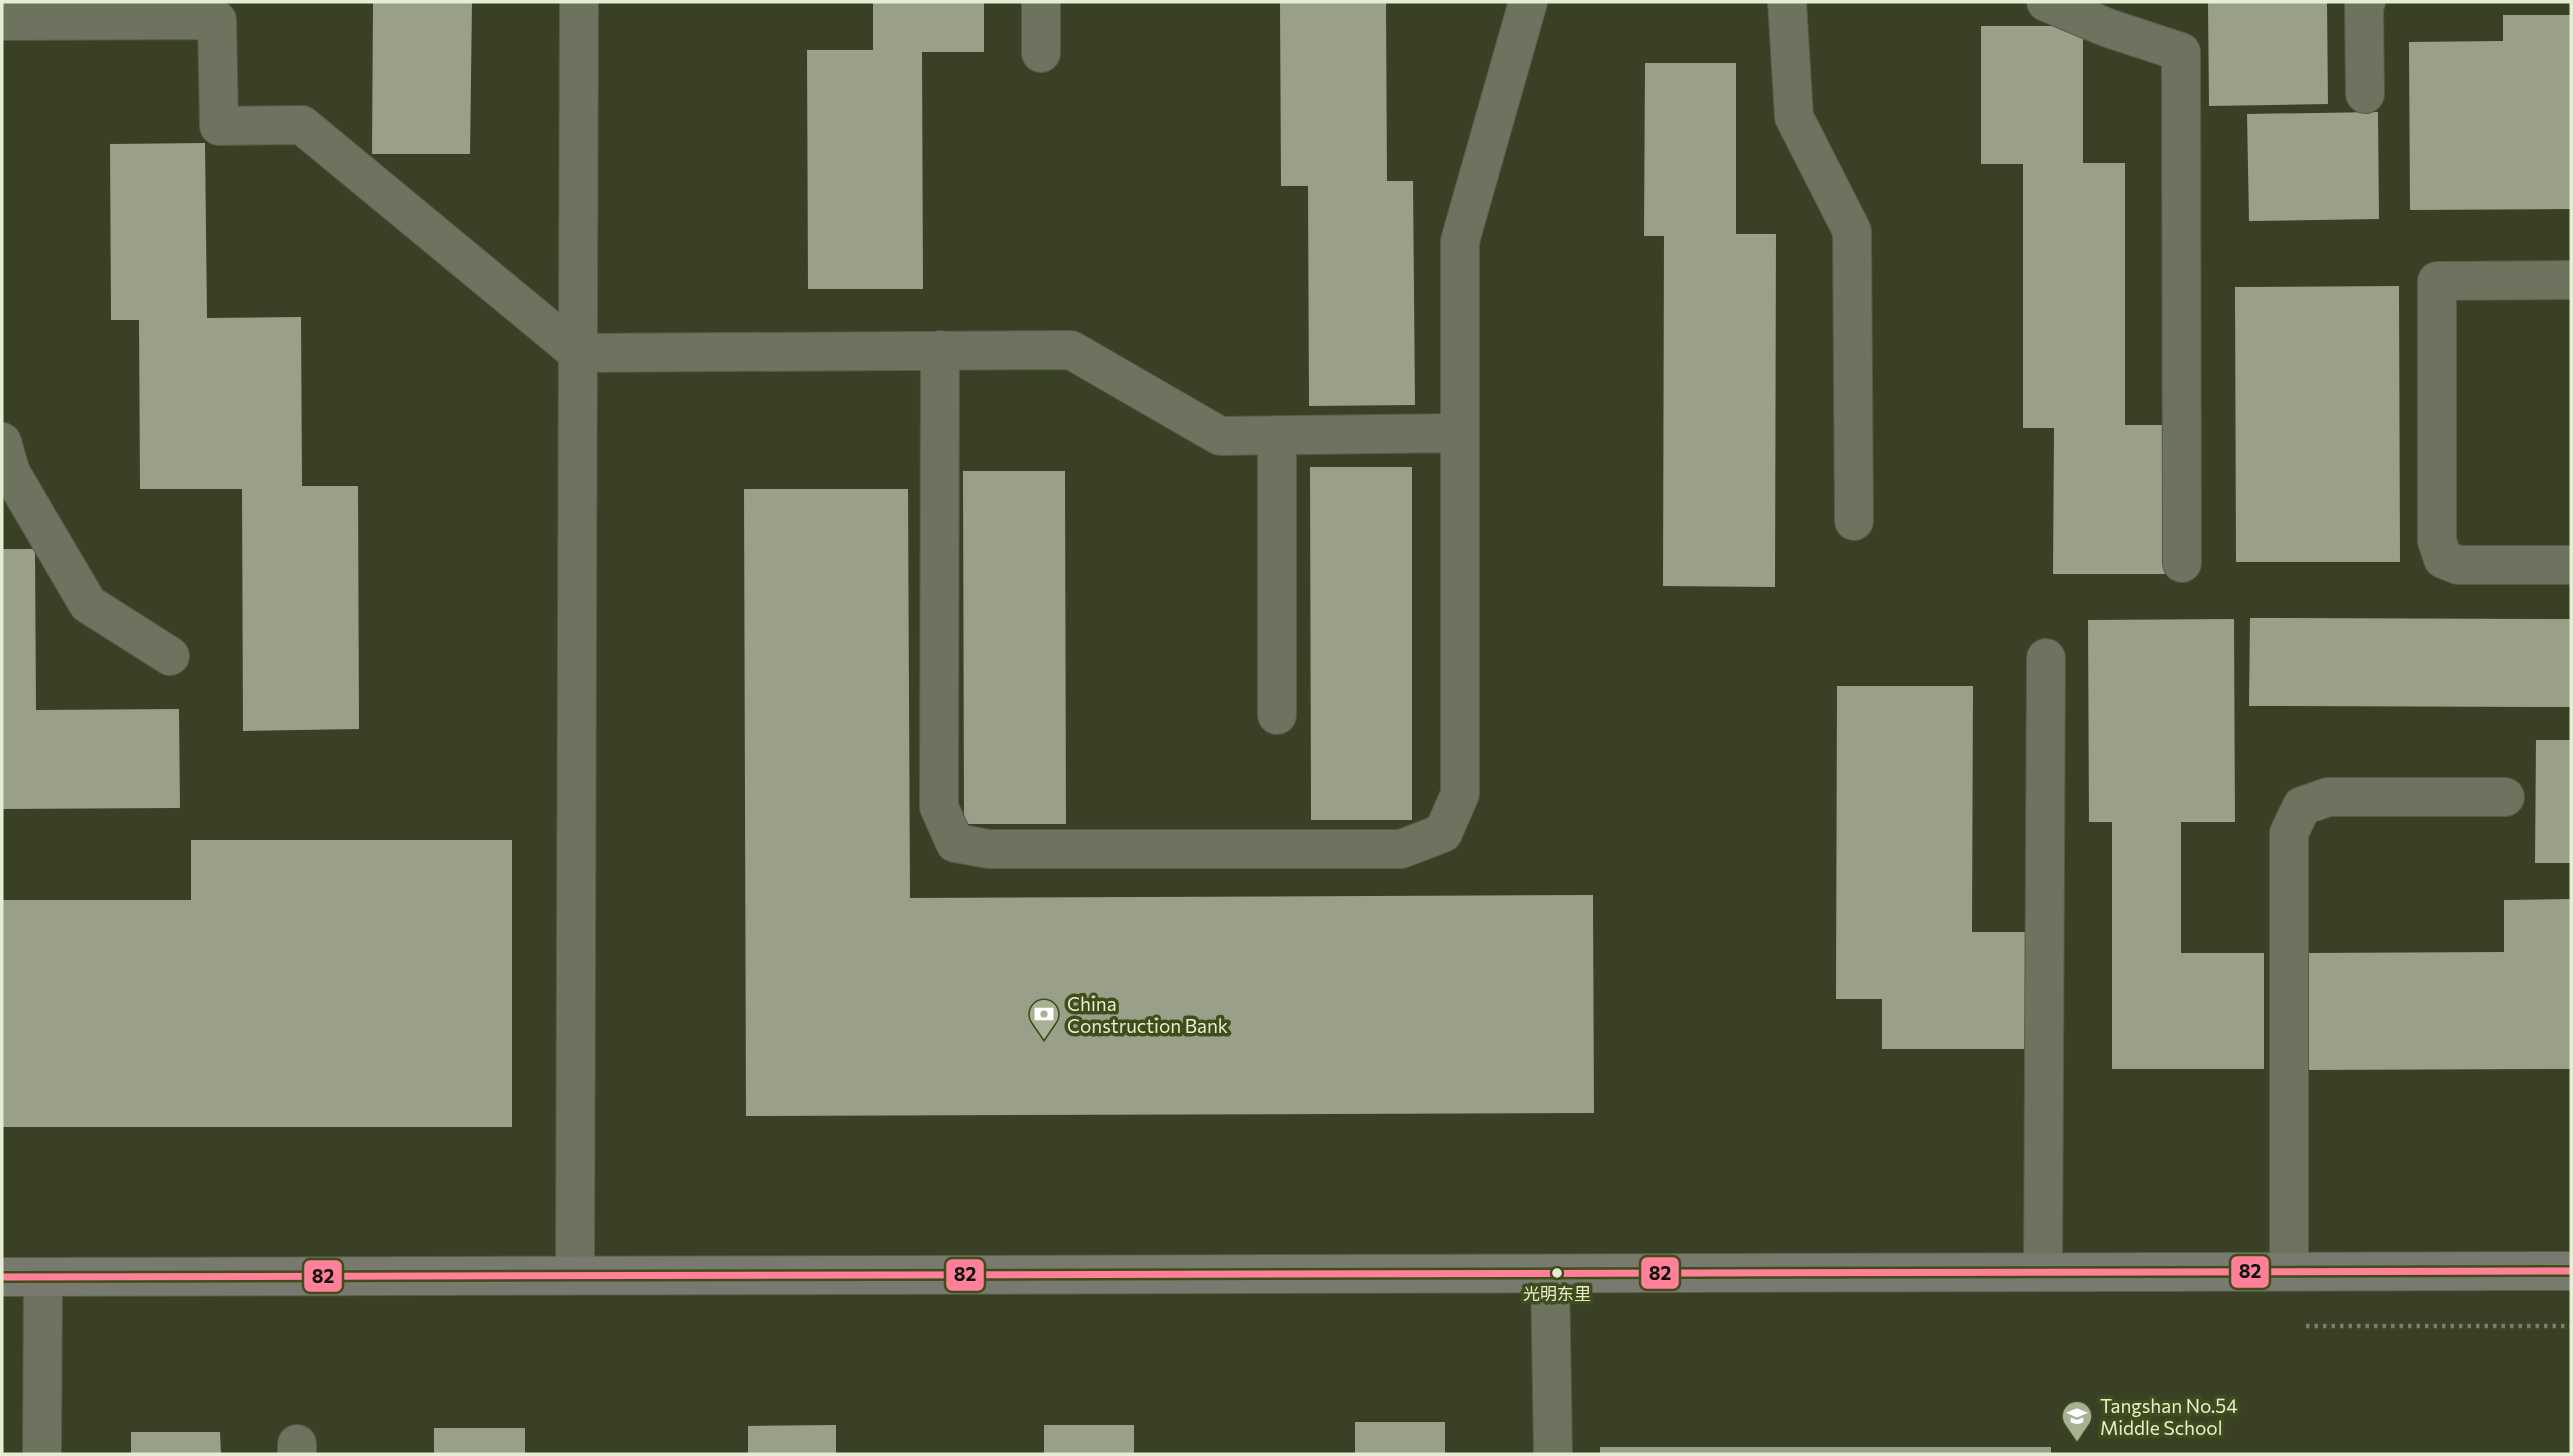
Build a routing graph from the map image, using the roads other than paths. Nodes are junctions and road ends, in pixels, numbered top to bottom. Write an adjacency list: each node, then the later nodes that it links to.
1 (10, 2): 8 (street)
2 (579, 2): 13 (street)
3 (1041, 2): 9 (street)
4 (1528, 2): 14 (street)
5 (1787, 2): 17 (street)
6 (2046, 2): 18 (street)
7 (2366, 2): 10 (street)
8 (2, 18): 13 (street)
9 (1041, 53)
10 (2365, 94)
11 (2571, 280): 19 (street)
12 (940, 351): 13 (street); 14 (street); 15 (street)
13 (578, 353): 28 (street)
14 (1460, 433): 15 (street)
15 (1278, 435): 22 (street)
16 (2, 442): 20 (street)
17 (1854, 521)
18 (2182, 563)
19 (2571, 565)
20 (170, 656)
21 (2046, 659): 25 (street)
22 (1278, 715)
23 (2505, 797): 26 (street)
24 (2571, 1271): 26 (main road)
25 (2043, 1272): 26 (main road); 27 (main road)
26 (2289, 1272)
27 (1550, 1274): 28 (main road); 32 (street)
28 (575, 1275): 30 (main road)
29 (2, 1277): 30 (main road)
30 (43, 1277): 31 (street)
31 (42, 1454)
32 (1553, 1454)

